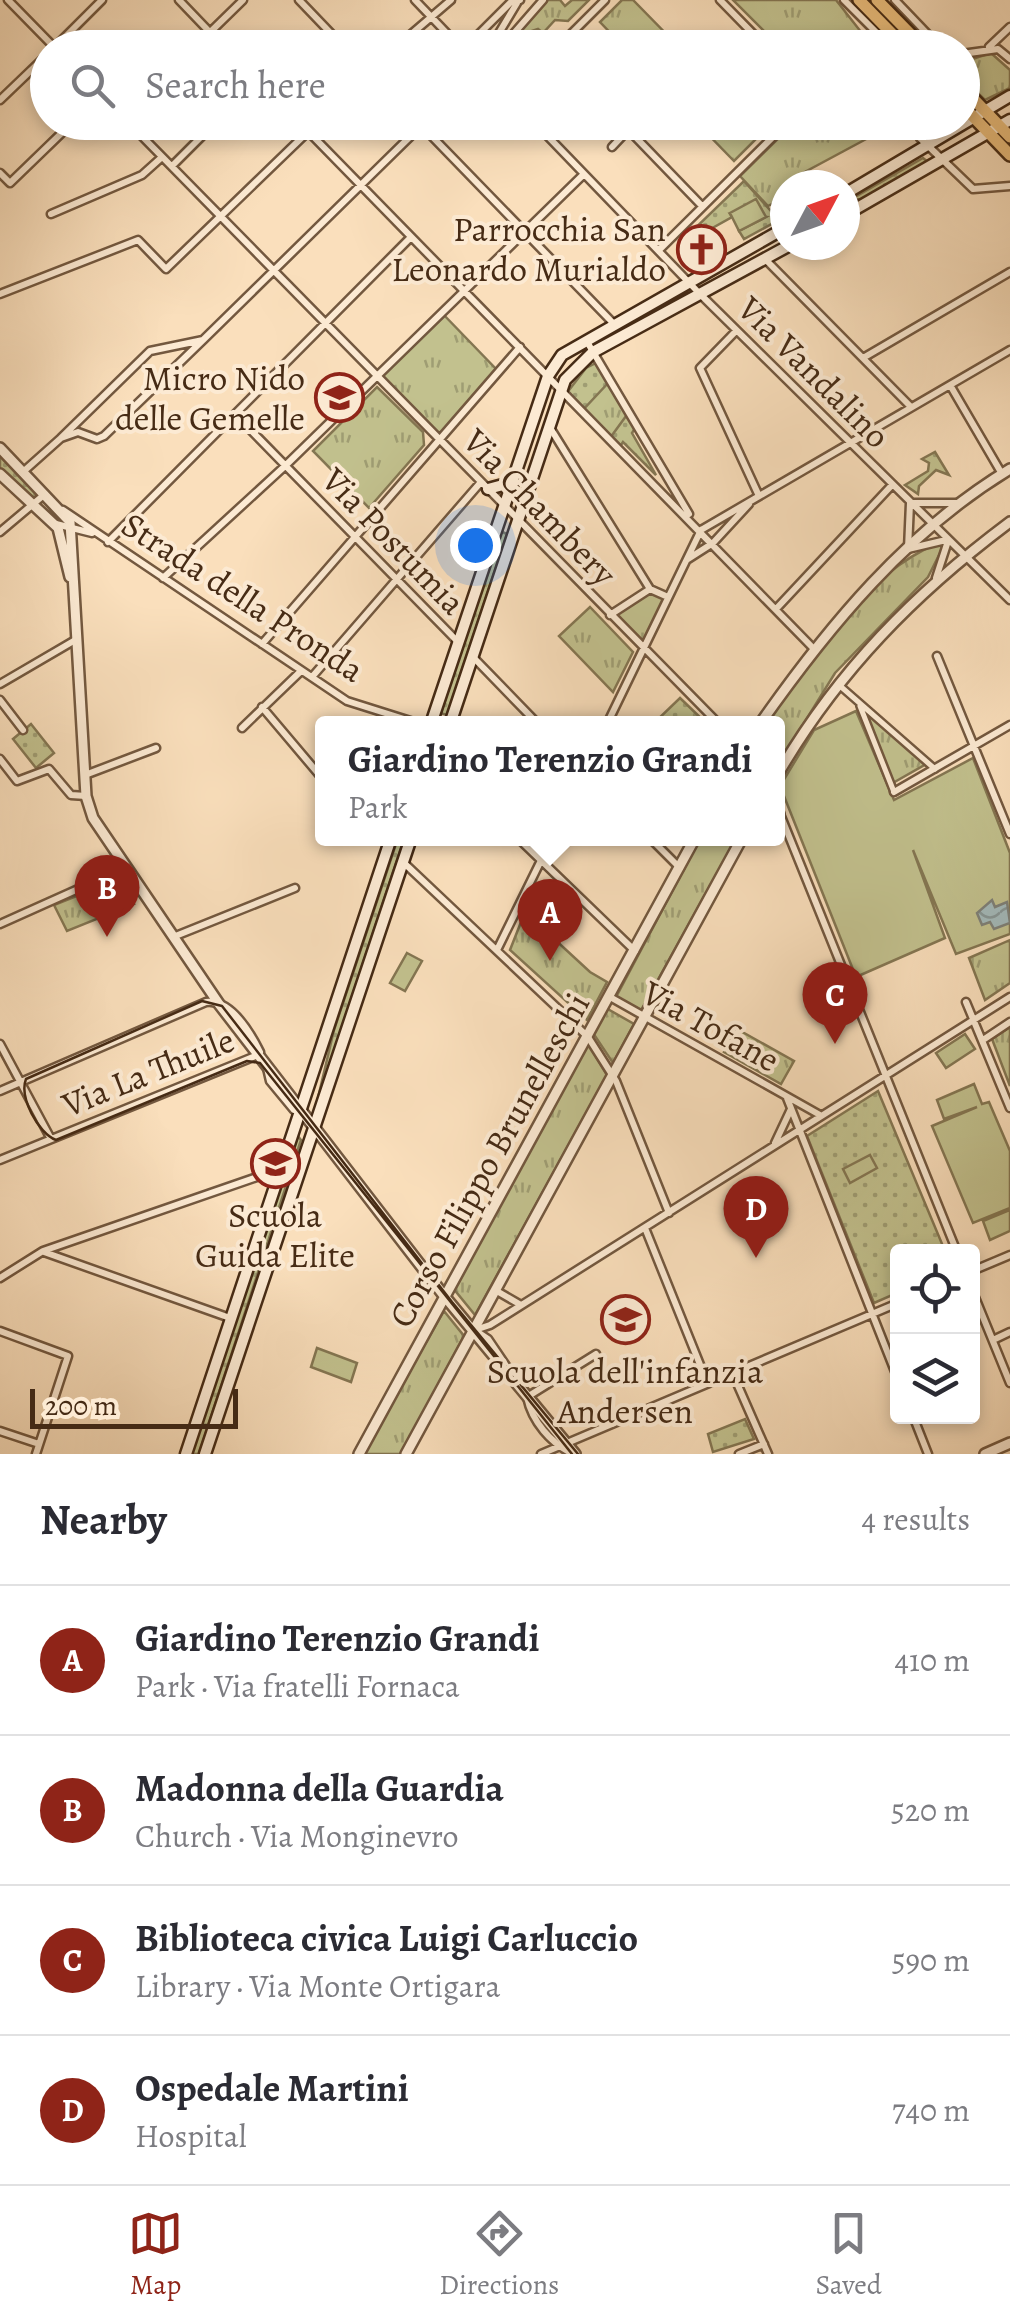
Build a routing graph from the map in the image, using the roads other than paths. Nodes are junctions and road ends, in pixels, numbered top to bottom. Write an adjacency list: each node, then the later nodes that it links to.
1 (8, 0): 18 (street)
2 (102, 0): 19 (street)
3 (179, 0): 20 (street)
4 (243, 0): 21 (street)
5 (299, 0): 22 (street)
6 (415, 0): 16 (street)
7 (450, 0): 16 (street)
8 (543, 0): 27 (street)
9 (605, 0): 28 (street)
10 (720, 0): 29 (street)
11 (844, 0): 30 (street)
12 (859, 0): 31 (main road)
13 (877, 0): 32 (main road)
14 (519, 1): 25 (street); 26 (street)
15 (899, 1): 33 (street)
16 (429, 14): 23 (street); 24 (street)
17 (1010, 28): 34 (street)
18 (37, 30)
19 (71, 30)
20 (208, 30)
21 (212, 30)
22 (328, 30)
23 (413, 30)
24 (445, 30)
25 (482, 30)
26 (501, 30)
27 (517, 30)
28 (575, 30)
29 (749, 30)
30 (874, 30)
31 (888, 30)
32 (906, 30)
33 (924, 30)
34 (988, 48): 35 (street); 36 (street)
35 (980, 50)
36 (1010, 60)
37 (30, 71): 39 (street)
38 (1010, 96): 40 (main road)
39 (0, 100)
40 (980, 114): 41 (main road)
41 (1000, 126): 42 (main road); 59 (main road)
42 (1010, 137)
43 (55, 140): 63 (street)
44 (145, 140): 60 (street, Via Chambery)
45 (198, 140): 62 (street)
46 (300, 140): 71 (street)
47 (316, 140): 65 (street)
48 (406, 140): 65 (street)
49 (437, 140): 72 (street)
50 (551, 140): 64 (street, Via Vandalino)
51 (619, 140): 58 (street)
52 (638, 140): 68 (street)
53 (770, 140): 68 (street)
54 (922, 140): 57 (street)
55 (939, 140): 57 (main road)
56 (978, 140): 61 (main road)
57 (929, 146): 61 (street); 66 (main road)
58 (612, 147)
59 (1010, 155)
60 (162, 157): 62 (street, Via Chambery); 70 (street)
61 (944, 161): 67 (street); 69 (main road)
62 (172, 166): 71 (street, Via Chambery)
63 (0, 173)
64 (584, 174): 72 (street); 75 (street, Via Vandalino)
65 (360, 185): 74 (street); 78 (street)
66 (860, 186)
67 (1010, 186)
68 (702, 206): 75 (street)
69 (860, 207)
70 (51, 214)
71 (221, 217): 78 (street, Via Chambery); 82 (street)
72 (524, 232): 81 (street); 84 (street)
73 (770, 236): 80 (main road)
74 (412, 237): 81 (street); 85 (street)
75 (659, 250): 80 (street, Via Vandalino)
76 (770, 256): 77 (main road)
77 (765, 259): 83 (main road); 92 (street)
78 (273, 270): 85 (street, Via Chambery); 88 (street)
79 (1010, 272): 92 (street)
80 (688, 281): 83 (street, Via Vandalino); 84 (main road)
81 (464, 290): 89 (street); 93 (street)
82 (0, 294)
83 (700, 294): 86 (street, Via Vandalino); 91 (main road)
84 (613, 322): 87 (main road)
85 (326, 324): 93 (street, Via Chambery); 98 (street)
86 (736, 330): 102 (street, Via Vandalino); 112 (street)
87 (585, 339): 91 (street); 94 (main road)
88 (203, 340): 100 (street); 100 (street)
89 (520, 347): 94 (street); 101 (street)
90 (1010, 350): 95 (street)
91 (593, 352): 96 (main road); 122 (street)
92 (862, 358): 97 (street)
93 (377, 376): 101 (street, Via Chambery); 104 (street)
94 (548, 376): 96 (street); 108 (main road)
95 (950, 385): 97 (street); 106 (street)
96 (560, 388): 99 (main road); 122 (street)
97 (911, 407): 102 (street)
98 (234, 414): 104 (street); 130 (street)
99 (548, 425): 118 (main road); 139 (street)
100 (61, 438): 105 (street)
101 (439, 438): 110 (street, Via Chambery); 127 (street)
102 (850, 443): 109 (street, Via Vandalino); 112 (street)
103 (0, 448): 105 (street, Strada della Pronda)
104 (285, 466): 127 (street, Via Postumia); 135 (street, Via Postumia)
105 (24, 471): 111 (street, Strada della Pronda)
106 (1006, 472): 114 (street)
107 (0, 474): 115 (street)
108 (514, 482): 110 (main road); 116 (main road)
109 (892, 485): 113 (street, Via Vandalino); 142 (street, Via Vandalino)
110 (485, 486): 116 (street, Via Chambery); 137 (street)
111 (46, 493): 115 (street); 117 (street, Strada della Pronda)
112 (756, 498): 122 (street); 131 (street)
113 (910, 503): 114 (street); 121 (street, Via Vandalino); 132 (street)
114 (962, 503): 121 (street)
115 (32, 506): 119 (street); 124 (street)
116 (506, 506): 118 (street, Via Chambery); 145 (main road)
117 (63, 510): 123 (street); 126 (street, Strada della Pronda)
118 (518, 519): 143 (street, Via Chambery); 149 (main road)
119 (53, 522): 123 (street, Strada della Pronda); 138 (street)
120 (1010, 522): 133 (street)
121 (934, 526): 128 (street, Via Vandalino); 132 (street)
122 (698, 527): 131 (street); 134 (street)
123 (70, 529): 125 (street, Strada della Pronda); 129 (street)
124 (0, 532)
125 (83, 532): 126 (street, Strada della Pronda); 129 (street)
126 (94, 533): 130 (street, Strada della Pronda)
127 (354, 536): 137 (street, Via Postumia); 146 (street)
128 (948, 540): 132 (street); 133 (street, Via Vandalino); 136 (street)
129 (72, 542): 138 (street)
130 (108, 542): 135 (street, Strada della Pronda)
131 (713, 544): 134 (street); 142 (street)
132 (908, 549): 147 (street)
133 (964, 556): 136 (street); 141 (street, Via Vandalino)
134 (686, 560): 140 (street)
135 (163, 578): 146 (street, Strada della Pronda)
136 (936, 578): 153 (street)
137 (397, 580): 145 (street, Via Postumia); 152 (street)
138 (73, 589): 144 (street)
139 (650, 589): 140 (street); 143 (street)
140 (668, 598): 148 (street)
141 (1010, 600)
142 (776, 609): 147 (street)
143 (610, 615): 148 (street, Via Chambery)
144 (77, 639): 154 (street); 174 (street)
145 (458, 642): 159 (main road)
146 (262, 644): 151 (street, Strada della Pronda)
147 (813, 648): 164 (street)
148 (642, 649): 162 (street); 163 (street, Via Chambery)
149 (472, 656): 160 (main road); 161 (street, Via Postumia)
150 (937, 656): 168 (street)
151 (300, 670): 152 (street, Strada della Pronda); 157 (street)
152 (311, 678): 158 (street, Strada della Pronda)
153 (837, 683): 156 (street); 171 (street)
154 (0, 684)
155 (0, 700): 167 (street)
156 (859, 703): 172 (street); 175 (street)
157 (262, 707): 166 (street); 173 (street)
158 (395, 716)
159 (434, 716)
160 (453, 716)
161 (530, 716)
162 (611, 716)
163 (711, 716)
164 (766, 716)
165 (1010, 725): 168 (street)
166 (242, 728)
167 (23, 730)
168 (974, 746): 172 (street); 178 (street)
169 (156, 748): 174 (street)
170 (0, 759): 176 (street)
171 (785, 763)
172 (935, 769): 175 (street)
173 (315, 770)
174 (85, 775): 176 (street)
175 (894, 792)
176 (86, 796): 188 (street)
177 (785, 829): 208 (street)
178 (1010, 834)
179 (385, 846): 214 (main road)
180 (408, 846): 186 (main road)
181 (526, 846): 187 (street)
182 (548, 846): 187 (street)
183 (658, 846): 189 (street)
184 (691, 846): 189 (street, Corso Filippo Brunelleschi)
185 (738, 846): 199 (street, Corso Filippo Brunelleschi)
186 (403, 861): 193 (street); 216 (main road)
187 (541, 862): 193 (street); 194 (street)
188 (125, 868): 191 (street); 192 (street)
189 (680, 868): 194 (street, Corso Filippo Brunelleschi)
190 (294, 888): 192 (street)
191 (0, 924)
192 (172, 937): 197 (street)
193 (497, 950): 202 (street)
194 (634, 951): 196 (street, Corso Filippo Brunelleschi)
195 (1010, 996): 200 (street)
196 (610, 997): 199 (street, Via Tofane); 202 (street, Corso Filippo Brunelleschi)
197 (217, 1001): 205 (street); 206 (street); 209 (street)
198 (966, 1002): 200 (street)
199 (642, 1018): 207 (street, Corso Filippo Brunelleschi); 211 (street, Via Tofane)
200 (974, 1020): 203 (street); 208 (street)
201 (1010, 1022): 203 (street)
202 (588, 1037): 207 (street); 230 (street, Corso Filippo Brunelleschi)
203 (982, 1040): 213 (street)
204 (0, 1044): 209 (street)
205 (259, 1054): 206 (street); 218 (street, Via La Thuile)
206 (266, 1064): 214 (street)
207 (612, 1074): 222 (street); 229 (street, Corso Filippo Brunelleschi)
208 (886, 1075): 215 (street); 224 (street)
209 (21, 1082): 210 (street); 218 (street)
210 (0, 1091)
211 (787, 1098): 212 (street, Via Tofane); 215 (street, Via Tofane)
212 (792, 1108): 217 (street, Via Tofane); 219 (street, Via Tofane)
213 (1010, 1108)
214 (301, 1110): 216 (street); 221 (main road)
215 (820, 1115): 217 (street)
216 (315, 1126): 230 (street); 254 (main road)
217 (797, 1131): 219 (street); 234 (street, Via Tofane)
218 (51, 1138): 220 (street, Via La Thuile)
219 (774, 1146): 222 (street)
220 (0, 1160)
221 (281, 1169): 225 (street); 235 (main road)
222 (669, 1213): 223 (street)
223 (645, 1228): 231 (street); 243 (street)
224 (954, 1244)
225 (43, 1251): 228 (street); 235 (street)
226 (1010, 1255): 227 (street)
227 (980, 1268)
228 (0, 1278)
229 (495, 1290): 231 (street, Corso Filippo Brunelleschi); 236 (street, Corso Filippo Brunelleschi)
230 (445, 1297): 236 (street); 255 (street, Corso Filippo Brunelleschi)
231 (521, 1306): 236 (street)
232 (890, 1306): 234 (street)
233 (980, 1309): 239 (street)
234 (871, 1314): 241 (street, Via Tofane); 242 (street)
235 (232, 1318): 253 (main road)
236 (474, 1330): 245 (street); 256 (street, Corso Filippo Brunelleschi)
237 (0, 1332): 249 (street)
238 (1010, 1332): 239 (street)
239 (993, 1340): 244 (street)
240 (596, 1354): 245 (street)
241 (890, 1360)
242 (732, 1372): 243 (street); 250 (street)
243 (707, 1382): 251 (street)
244 (1010, 1383)
245 (526, 1397): 251 (street)
246 (916, 1424): 261 (street)
247 (0, 1431): 249 (street)
248 (1010, 1443): 262 (street)
249 (39, 1444): 252 (street)
250 (764, 1444): 259 (street); 260 (street)
251 (562, 1445): 257 (street); 258 (street)
252 (36, 1454)
253 (186, 1454)
254 (204, 1454)
255 (359, 1454)
256 (406, 1454)
257 (542, 1454)
258 (574, 1454)
259 (740, 1454)
260 (768, 1454)
261 (928, 1454)
262 (985, 1454)

